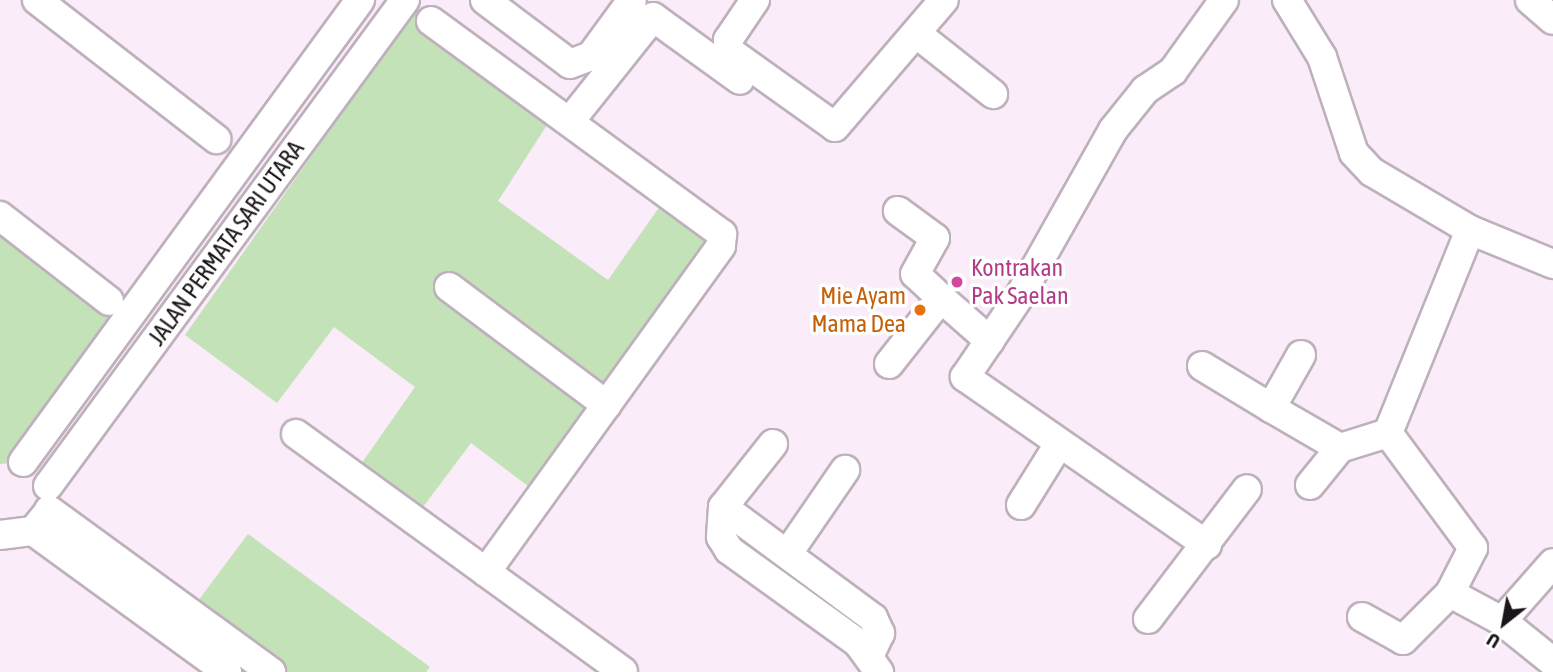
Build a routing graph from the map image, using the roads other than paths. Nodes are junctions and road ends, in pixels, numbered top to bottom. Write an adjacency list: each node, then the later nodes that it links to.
1 (37, 0): 17 (street)
2 (360, 0): 36 (street, JALAN PERMATA SARI UTARA)
3 (405, 0): 42 (street, JALAN PERMATA SARI UTARA)
4 (485, 0): 5 (street)
5 (632, 0)
6 (755, 0): 13 (street)
7 (944, 0): 13 (street)
8 (1224, 0): 25 (street)
9 (1287, 0): 20 (street)
10 (1530, 0): 12 (street)
11 (431, 20): 15 (street)
12 (1553, 20)
13 (917, 34): 14 (street)
14 (993, 94)
15 (570, 121): 16 (street); 29 (street)
16 (801, 126)
17 (216, 139)
18 (898, 211): 23 (street)
19 (0, 216): 24 (street)
20 (1470, 230): 21 (street); 31 (street)
21 (1553, 264)
22 (449, 287): 29 (street)
23 (941, 298): 25 (street); 27 (street)
24 (109, 301)
25 (990, 341): 34 (street)
26 (1301, 355): 30 (street)
27 (889, 364)
28 (1202, 366): 30 (street)
29 (607, 405): 47 (street)
30 (1271, 408): 35 (street)
31 (1388, 433): 35 (street); 48 (street)
32 (296, 434): 47 (street)
33 (773, 444): 41 (street)
34 (1059, 444): 40 (street); 44 (street)
35 (1340, 448): 38 (street)
36 (11, 463): 42 (street)
37 (845, 470): 45 (street)
38 (1310, 485)
39 (1247, 489): 44 (street)
40 (1021, 505)
41 (723, 507): 45 (street); 53 (street)
42 (44, 509): 43 (street); 54 (street); 55 (street)
43 (0, 535)
44 (1207, 545): 50 (street)
45 (788, 553): 53 (street)
46 (1553, 563): 51 (street)
47 (486, 572): 56 (street)
48 (1450, 593): 49 (street); 51 (street)
49 (1362, 617)
50 (1148, 619)
51 (1502, 621): 52 (street)
52 (1553, 662)
53 (874, 664)
54 (227, 672)
55 (271, 672)
56 (623, 672)

